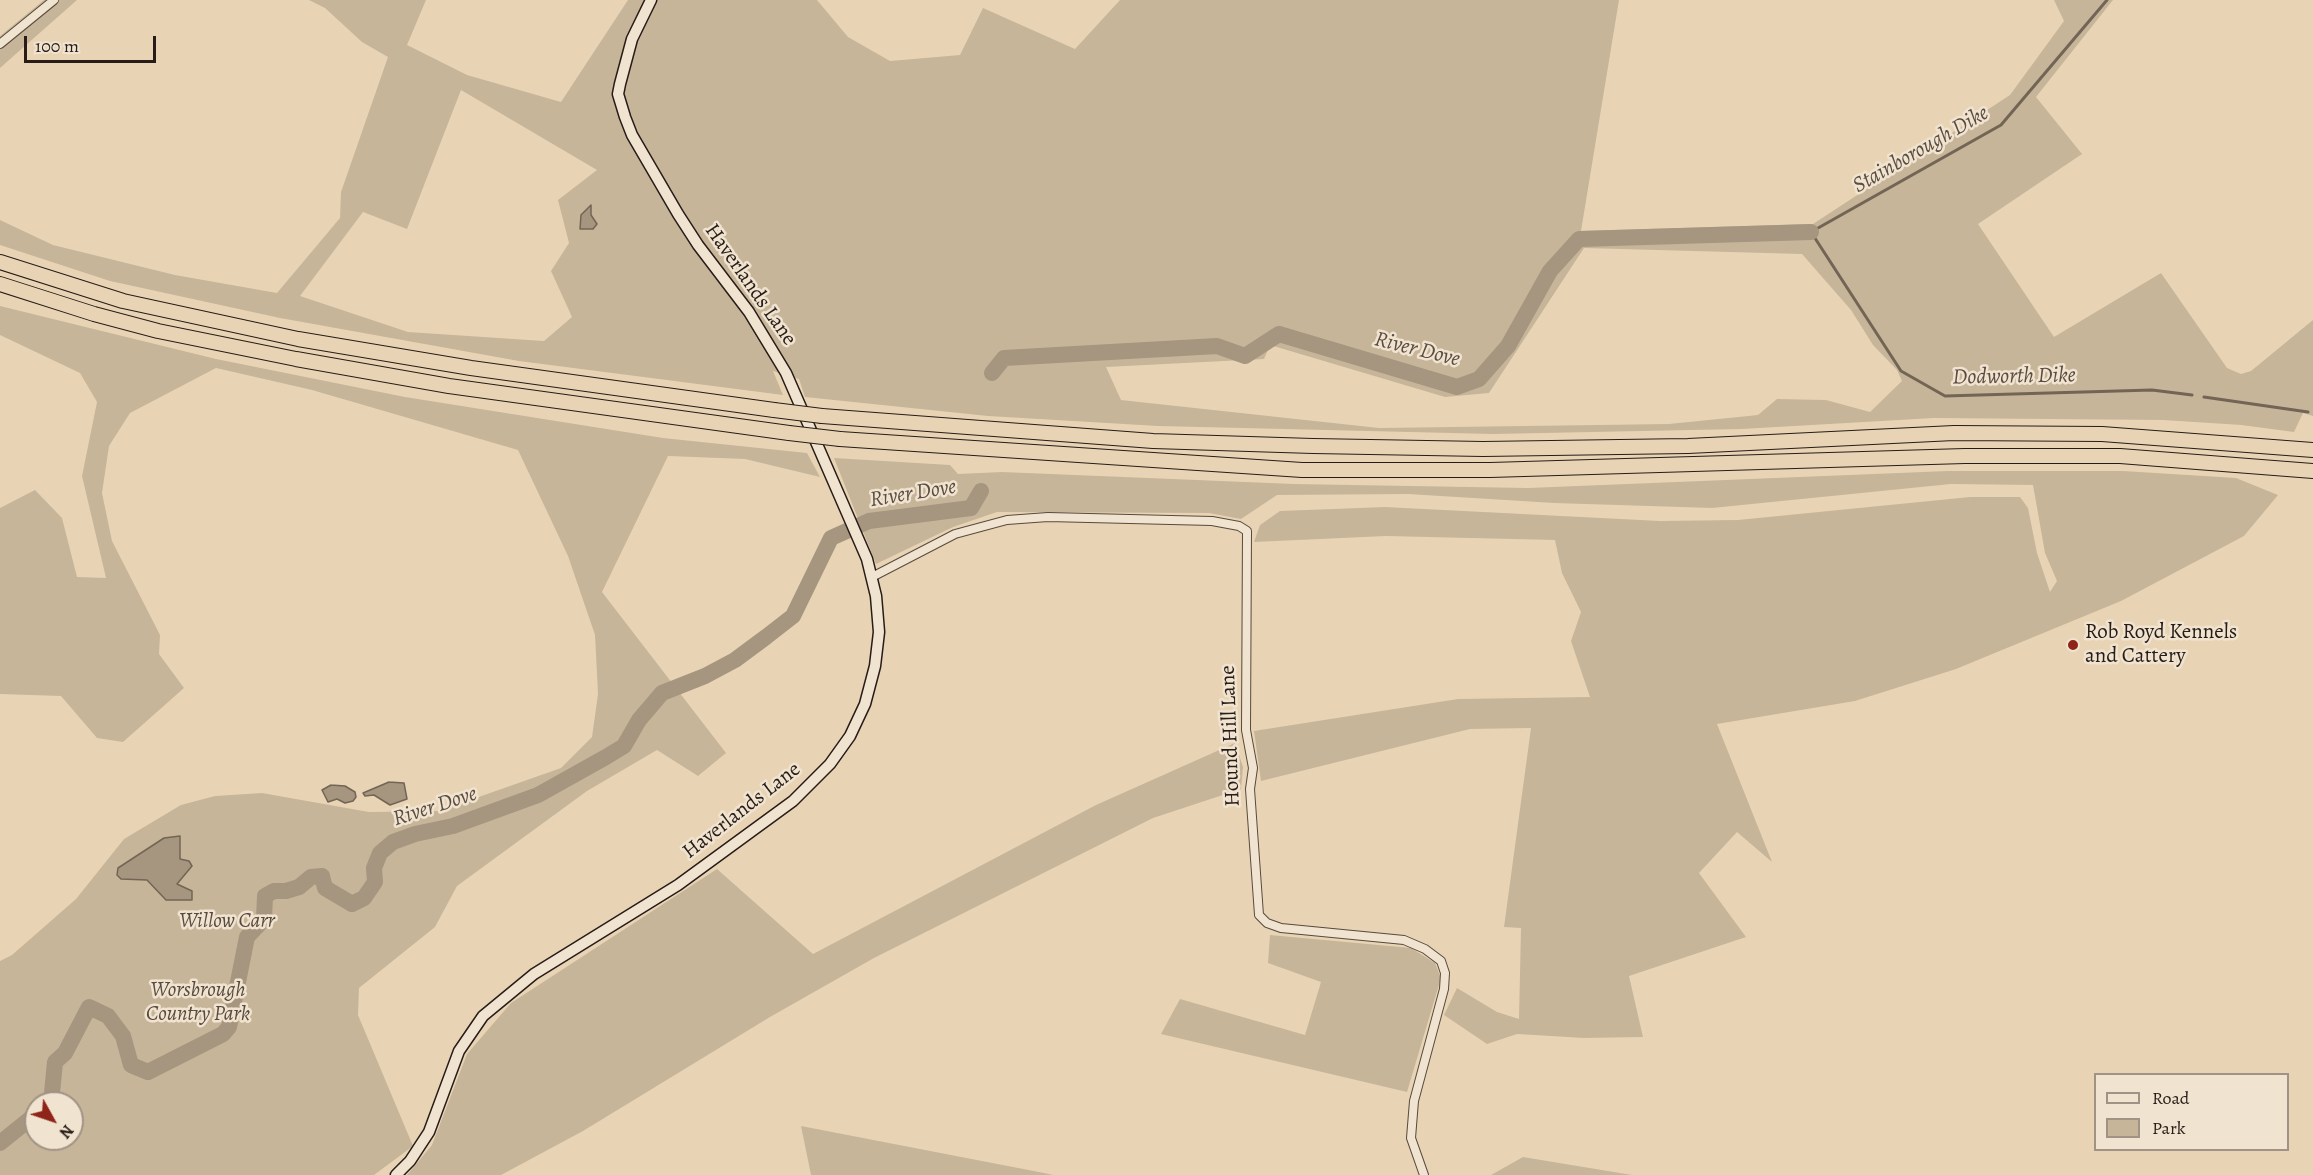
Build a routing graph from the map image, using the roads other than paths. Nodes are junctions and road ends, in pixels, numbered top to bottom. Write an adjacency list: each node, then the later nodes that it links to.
1 (54, 0): 3 (street)
2 (651, 0): 8 (street, Haverlands Lane)
3 (0, 44)
4 (0, 262): 6 (highway, bridge)
5 (0, 284): 7 (highway, bridge)
6 (2313, 450)
7 (2313, 471)
8 (872, 577): 9 (street, Haverlands Lane); 10 (street, Hound Hill Lane)
9 (396, 1175)
10 (1424, 1175)

